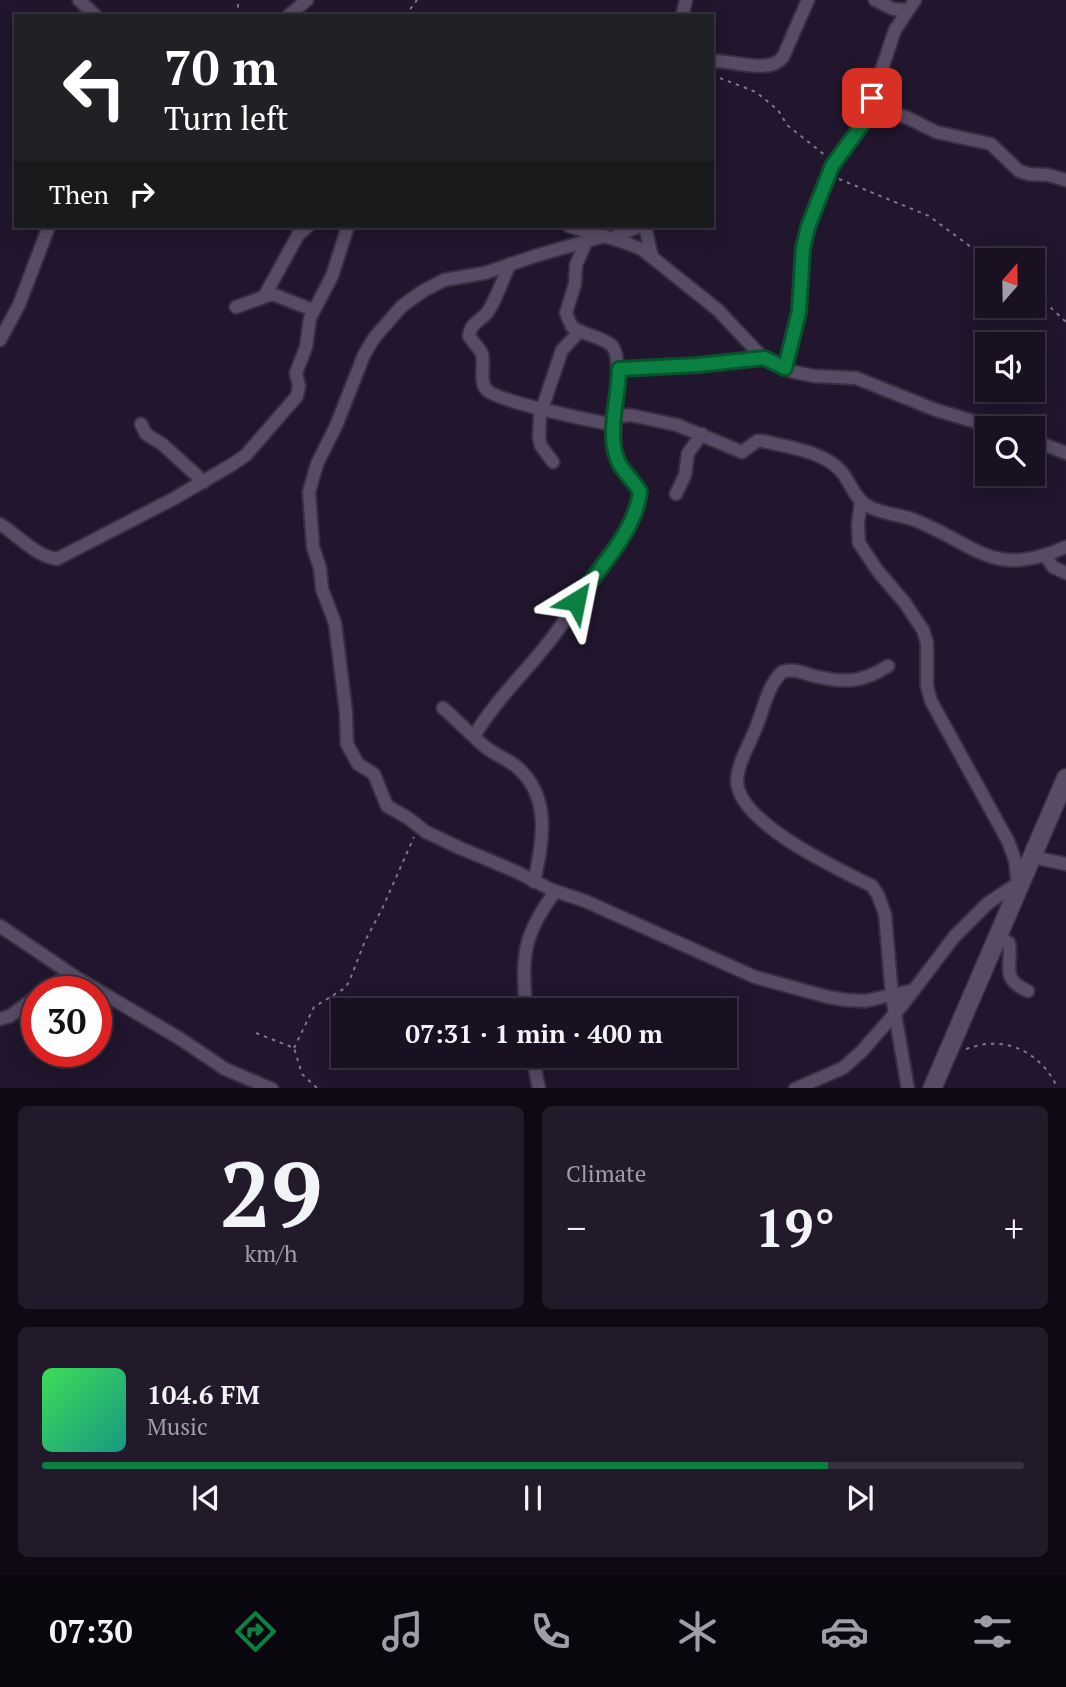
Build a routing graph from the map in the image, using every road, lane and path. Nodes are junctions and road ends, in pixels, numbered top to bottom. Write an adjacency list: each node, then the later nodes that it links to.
1 (79, 0): 6 (street)
2 (307, 0): 7 (street)
3 (808, 0): 8 (street)
4 (875, 0): 5 (street)
5 (911, 5): 10 (street)
6 (94, 14)
7 (290, 14)
8 (714, 61)
9 (714, 76): 11 (path)
10 (870, 106): 11 (street); 13 (street)
11 (835, 161): 12 (street)
12 (829, 173): 22 (path); 33 (street)
13 (1066, 180)
14 (48, 228): 31 (street)
15 (306, 228): 25 (street)
16 (347, 228): 28 (street)
17 (576, 228): 20 (street)
18 (634, 228): 20 (street)
19 (647, 228): 23 (street)
20 (608, 237): 21 (street); 23 (street)
21 (586, 243): 24 (street); 30 (street)
22 (975, 250)
23 (652, 257): 32 (street)
24 (510, 264): 35 (street); 54 (street)
25 (265, 295): 27 (street); 28 (street)
26 (1045, 302): 29 (path)
27 (236, 307)
28 (313, 310): 43 (street)
29 (1066, 322)
30 (579, 332): 34 (street); 35 (street)
31 (0, 340)
32 (764, 358): 33 (street); 34 (street)
33 (785, 368): 37 (street)
34 (619, 369): 36 (street)
35 (542, 408): 36 (street); 42 (street)
36 (614, 421): 39 (street); 52 (street)
37 (975, 422)
38 (141, 424): 43 (street)
39 (702, 434): 44 (street); 45 (street)
40 (1045, 445): 41 (street)
41 (1066, 453)
42 (553, 462)
43 (204, 482): 46 (street)
44 (676, 494)
45 (861, 501): 48 (street); 57 (street)
46 (0, 523)
47 (1066, 547): 48 (street)
48 (1045, 555): 49 (street)
49 (1066, 573)
50 (888, 666): 66 (street)
51 (443, 708): 52 (street)
52 (474, 736): 58 (street)
53 (1066, 778): 55 (street)
54 (417, 826): 58 (street); 72 (path)
55 (1032, 857): 56 (street); 57 (street)
56 (1066, 863)
57 (1021, 880): 61 (street); 64 (street)
58 (534, 882): 59 (street)
59 (555, 892): 66 (street); 67 (street)
60 (0, 926): 62 (street)
61 (998, 936): 65 (street); 73 (street)
62 (71, 974): 63 (street); 75 (street)
63 (68, 976)
64 (914, 990): 66 (street); 69 (street)
65 (1028, 991)
66 (892, 996): 69 (street)
67 (526, 998)
68 (21, 1008): 70 (street)
69 (895, 1013): 78 (street); 79 (street)
70 (0, 1019)
71 (256, 1033): 72 (path)
72 (294, 1048): 76 (path)
73 (948, 1052): 80 (street); 81 (path)
74 (535, 1068): 77 (street)
75 (272, 1088)
76 (318, 1088)
77 (540, 1088)
78 (794, 1088)
79 (908, 1088)
80 (932, 1088)
81 (1058, 1088)

